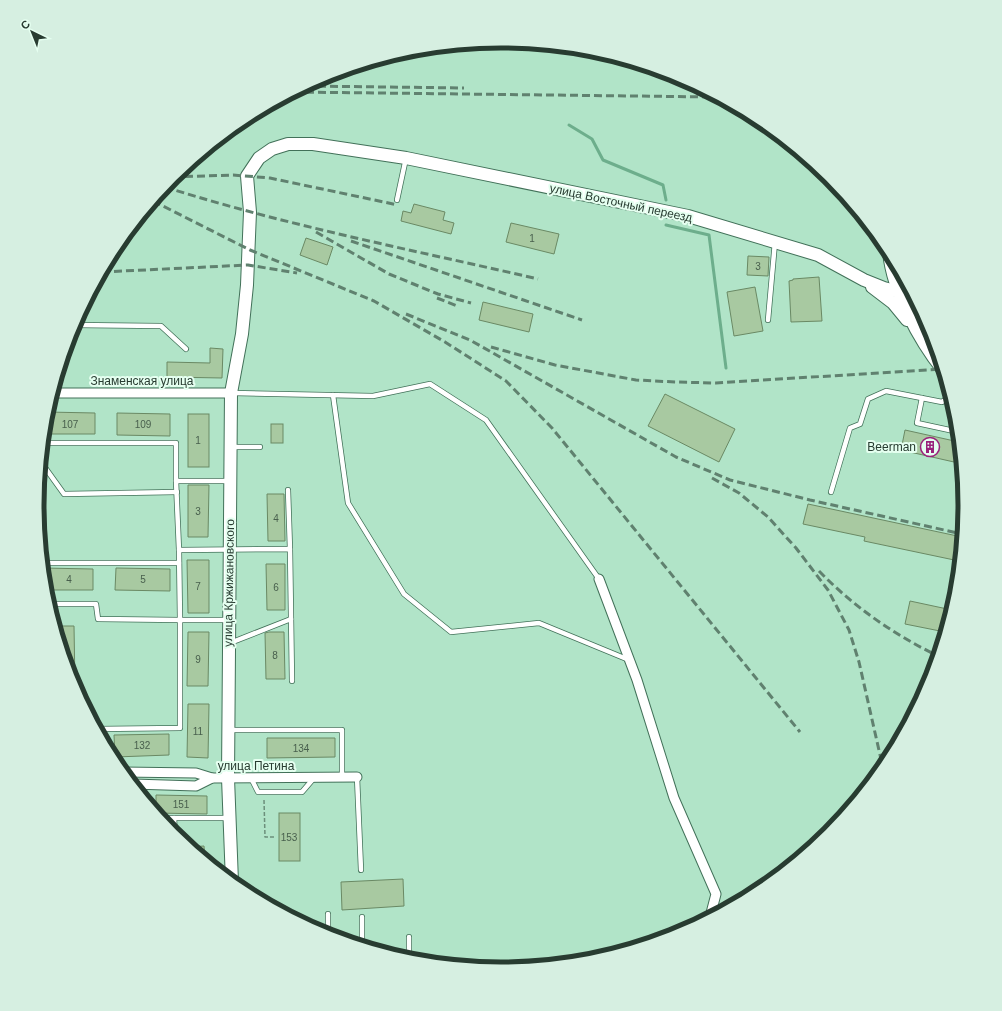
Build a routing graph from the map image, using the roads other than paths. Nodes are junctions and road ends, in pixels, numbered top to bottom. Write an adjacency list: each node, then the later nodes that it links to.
1 (406, 158): 2 (street, улица Восточный переезд); 3 (lane); 4 (street, улица Восточный переезд)
2 (251, 167): 15 (street, улица Кржижановского)
3 (397, 200)
4 (775, 242): 6 (street, улица Восточный переезд); 9 (lane)
5 (894, 272): 7 (street)
6 (864, 280): 7 (street, улица Восточный переезд); 11 (street)
7 (898, 292): 8 (street, улица Восточный переезд); 11 (street)
8 (906, 294)
9 (768, 320)
10 (82, 325): 12 (lane)
11 (918, 332): 13 (street)
12 (186, 349)
13 (932, 355)
14 (59, 393): 15 (street, Знаменская улица)
15 (231, 393): 16 (lane); 21 (street, улица Кржижановского)
16 (333, 395): 34 (lane); 40 (lane)
17 (922, 398): 18 (lane); 19 (lane); 28 (lane)
18 (945, 400)
19 (951, 430)
20 (49, 442): 24 (lane)
21 (230, 447): 22 (lane); 25 (street, улица Кржижановского)
22 (260, 447)
23 (46, 469): 27 (lane)
24 (176, 481): 25 (lane); 27 (lane)
25 (230, 481): 29 (street, улица Кржижановского)
26 (288, 490): 30 (lane)
27 (177, 492): 31 (lane)
28 (831, 492)
29 (229, 549): 30 (lane); 31 (lane); 38 (street, улица Кржижановского)
30 (290, 549): 36 (lane)
31 (179, 550): 33 (lane)
32 (48, 563): 33 (lane)
33 (179, 563): 37 (lane)
34 (599, 579): 40 (street)
35 (55, 604): 37 (lane)
36 (291, 619): 39 (lane); 41 (lane)
37 (180, 620): 38 (lane); 42 (lane)
38 (229, 620): 39 (street, улица Кржижановского)
39 (228, 644): 43 (street, улица Кржижановского)
40 (629, 660): 58 (street)
41 (292, 680)
42 (102, 729)
43 (228, 730): 45 (lane); 48 (street, улица Кржижановского)
44 (130, 772): 47 (street)
45 (342, 777): 46 (street, улица Петина); 50 (street, улица Петина)
46 (357, 777): 56 (lane)
47 (212, 778): 48 (street, улица Петина); 51 (street, улица Петина)
48 (228, 778): 49 (street, улица Петина); 54 (street, улица Кржижановского)
49 (251, 778): 50 (street, улица Петина); 50 (lane)
50 (314, 778)
51 (141, 788)
52 (168, 818): 53 (lane)
53 (174, 818): 54 (lane); 55 (lane)
54 (229, 818): 57 (street, улица Кржижановского)
55 (174, 825)
56 (361, 870)
57 (232, 874)
58 (712, 910)
59 (328, 914): 61 (lane)
60 (362, 917): 63 (lane)
61 (328, 929)
62 (409, 937): 64 (lane)
63 (362, 940)
64 (409, 953)

